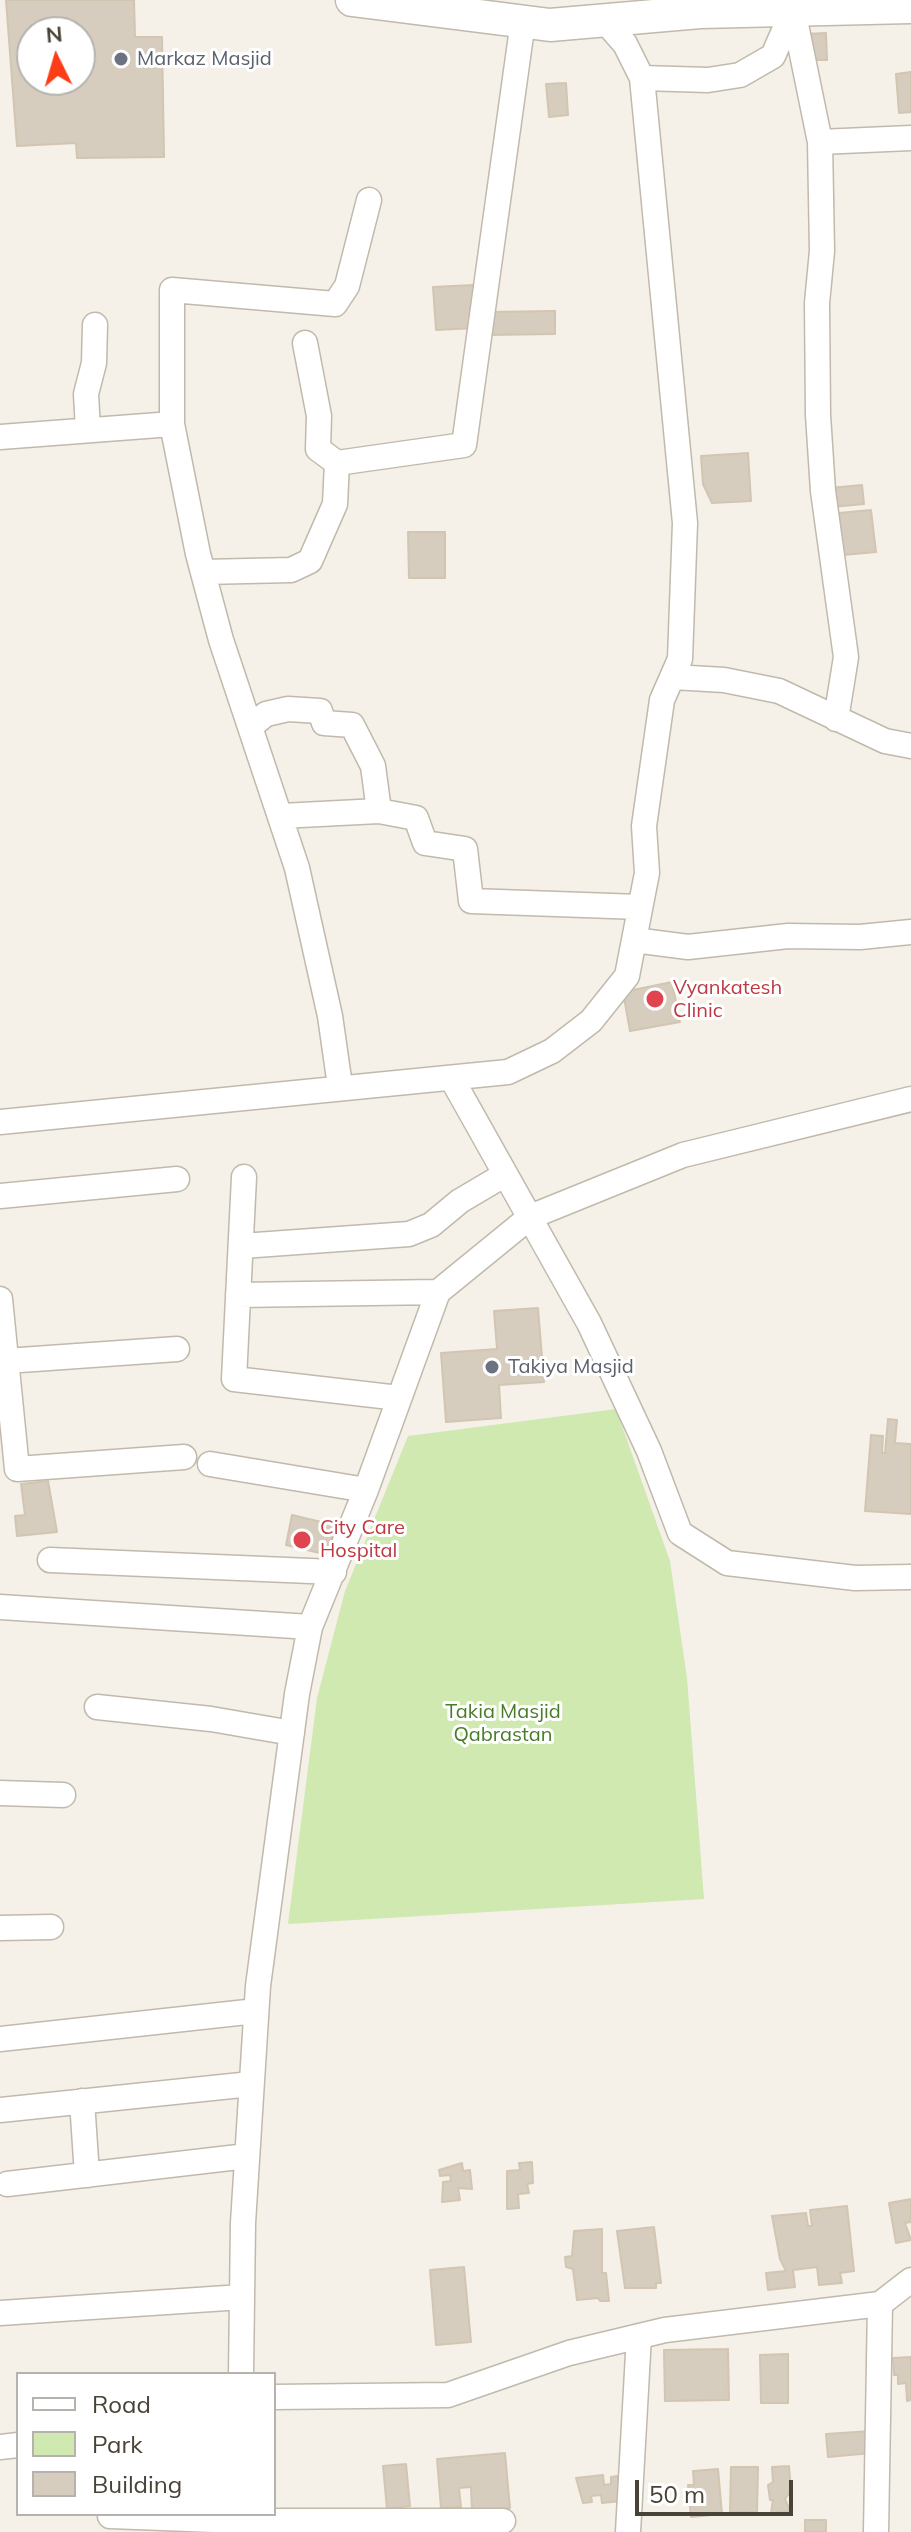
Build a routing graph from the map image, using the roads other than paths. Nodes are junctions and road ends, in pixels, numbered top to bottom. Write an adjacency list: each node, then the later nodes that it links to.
1 (352, 0): 2 (street)
2 (461, 7): 7 (street)
3 (666, 7): 5 (street); 6 (street)
4 (911, 7): 5 (street)
5 (793, 10): 8 (street); 10 (street)
6 (604, 20): 7 (street); 8 (street)
7 (523, 21): 17 (street)
8 (642, 78): 19 (street)
9 (911, 138): 10 (street)
10 (820, 142): 20 (street)
11 (369, 200): 14 (street)
12 (95, 325): 15 (street)
13 (305, 343): 17 (street)
14 (172, 424): 15 (street); 18 (street)
15 (88, 430): 16 (street)
16 (0, 437)
17 (337, 463): 18 (street)
18 (203, 572): 21 (street)
19 (673, 677): 20 (street); 25 (street)
20 (836, 719): 22 (street)
21 (250, 727): 23 (street); 24 (street)
22 (911, 746)
23 (379, 811): 24 (street); 25 (street)
24 (281, 816): 29 (street)
25 (640, 907): 27 (street)
26 (911, 932): 27 (street)
27 (634, 940): 28 (street)
28 (452, 1079): 29 (street); 32 (street)
29 (340, 1086): 31 (street)
30 (911, 1099): 36 (street)
31 (0, 1122)
32 (504, 1175): 36 (street); 37 (street)
33 (244, 1177): 37 (street)
34 (177, 1179): 35 (street)
35 (0, 1196)
36 (530, 1217): 38 (street); 49 (street)
37 (242, 1246): 39 (street)
38 (438, 1292): 39 (street); 43 (street)
39 (238, 1295): 43 (street)
40 (0, 1299): 42 (street)
41 (177, 1349): 42 (street)
42 (4, 1370): 44 (street)
43 (399, 1398): 46 (street)
44 (184, 1457)
45 (210, 1464): 46 (street)
46 (366, 1490): 48 (street)
47 (50, 1560): 48 (street)
48 (334, 1572): 51 (street)
49 (911, 1577)
50 (0, 1607): 51 (street)
51 (310, 1627): 53 (street)
52 (97, 1707): 53 (street)
53 (292, 1733): 58 (street)
54 (0, 1793): 55 (street)
55 (63, 1795)
56 (51, 1927): 57 (street)
57 (0, 1928)
58 (256, 2011): 59 (street); 60 (street)
59 (0, 2039)
60 (251, 2084): 61 (street); 63 (street)
61 (82, 2101): 62 (street); 64 (street)
62 (0, 2110)
63 (247, 2156): 64 (street); 67 (street)
64 (87, 2175): 65 (street)
65 (7, 2184)
66 (911, 2280): 68 (street)
67 (242, 2297): 69 (street); 71 (street)
68 (880, 2304): 70 (street); 77 (street)
69 (0, 2313)
70 (639, 2336): 72 (street); 76 (street)
71 (241, 2372)
72 (276, 2397)
73 (110, 2516): 75 (street)
74 (503, 2521): 75 (street)
75 (240, 2522)
76 (628, 2532)
77 (876, 2532)

